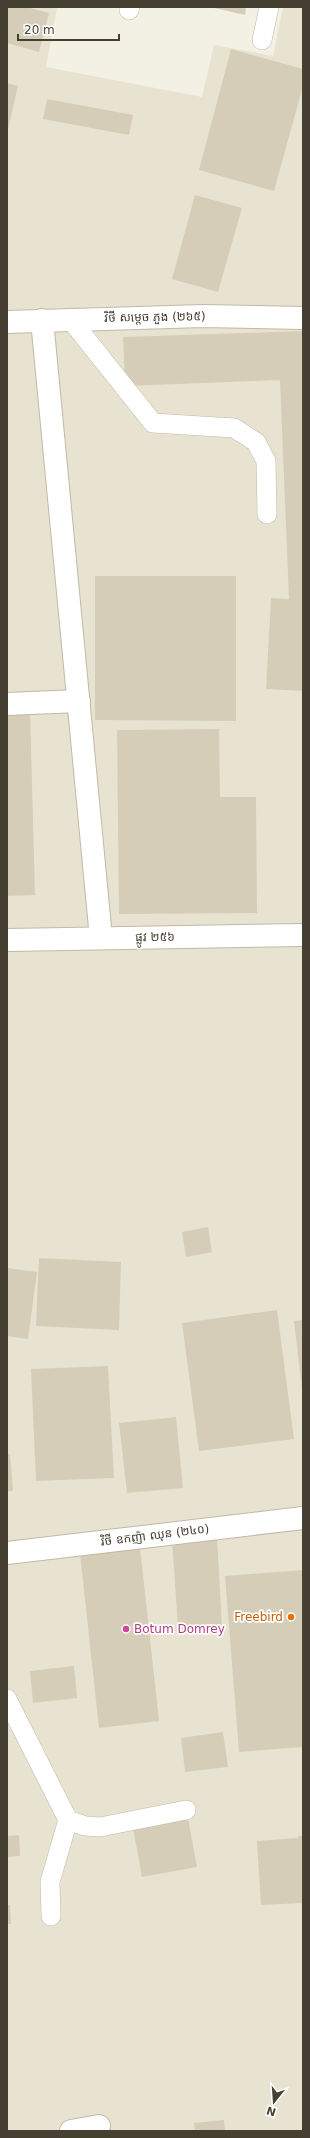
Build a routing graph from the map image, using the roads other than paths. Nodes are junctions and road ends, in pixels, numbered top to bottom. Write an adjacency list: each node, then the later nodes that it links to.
1 (269, 7): 2 (lane)
2 (262, 40)
3 (303, 318): 5 (street, វិថី សម្តេច ភួង (២៦៥))
4 (42, 320): 5 (street, វិថី សម្តេច ភួង (២៦៥)); 6 (street, វិថី សម្តេច ភួង (២៦៥)); 8 (street)
5 (71, 320): 7 (lane)
6 (7, 322)
7 (267, 514)
8 (79, 701): 9 (street); 11 (street)
9 (7, 704)
10 (303, 935): 11 (street, ផ្លូវ ២៥៦)
11 (101, 938): 12 (street, ផ្លូវ ២៥៦)
12 (7, 940)
13 (303, 1518): 14 (street, វិថី ឧកញ៉ា ឈុន (២៤០))
14 (7, 1553)
15 (7, 1699): 17 (lane)
16 (186, 1810): 17 (lane)
17 (68, 1820): 18 (lane)
18 (51, 1916)
19 (99, 2126): 20 (street)
20 (71, 2131)

